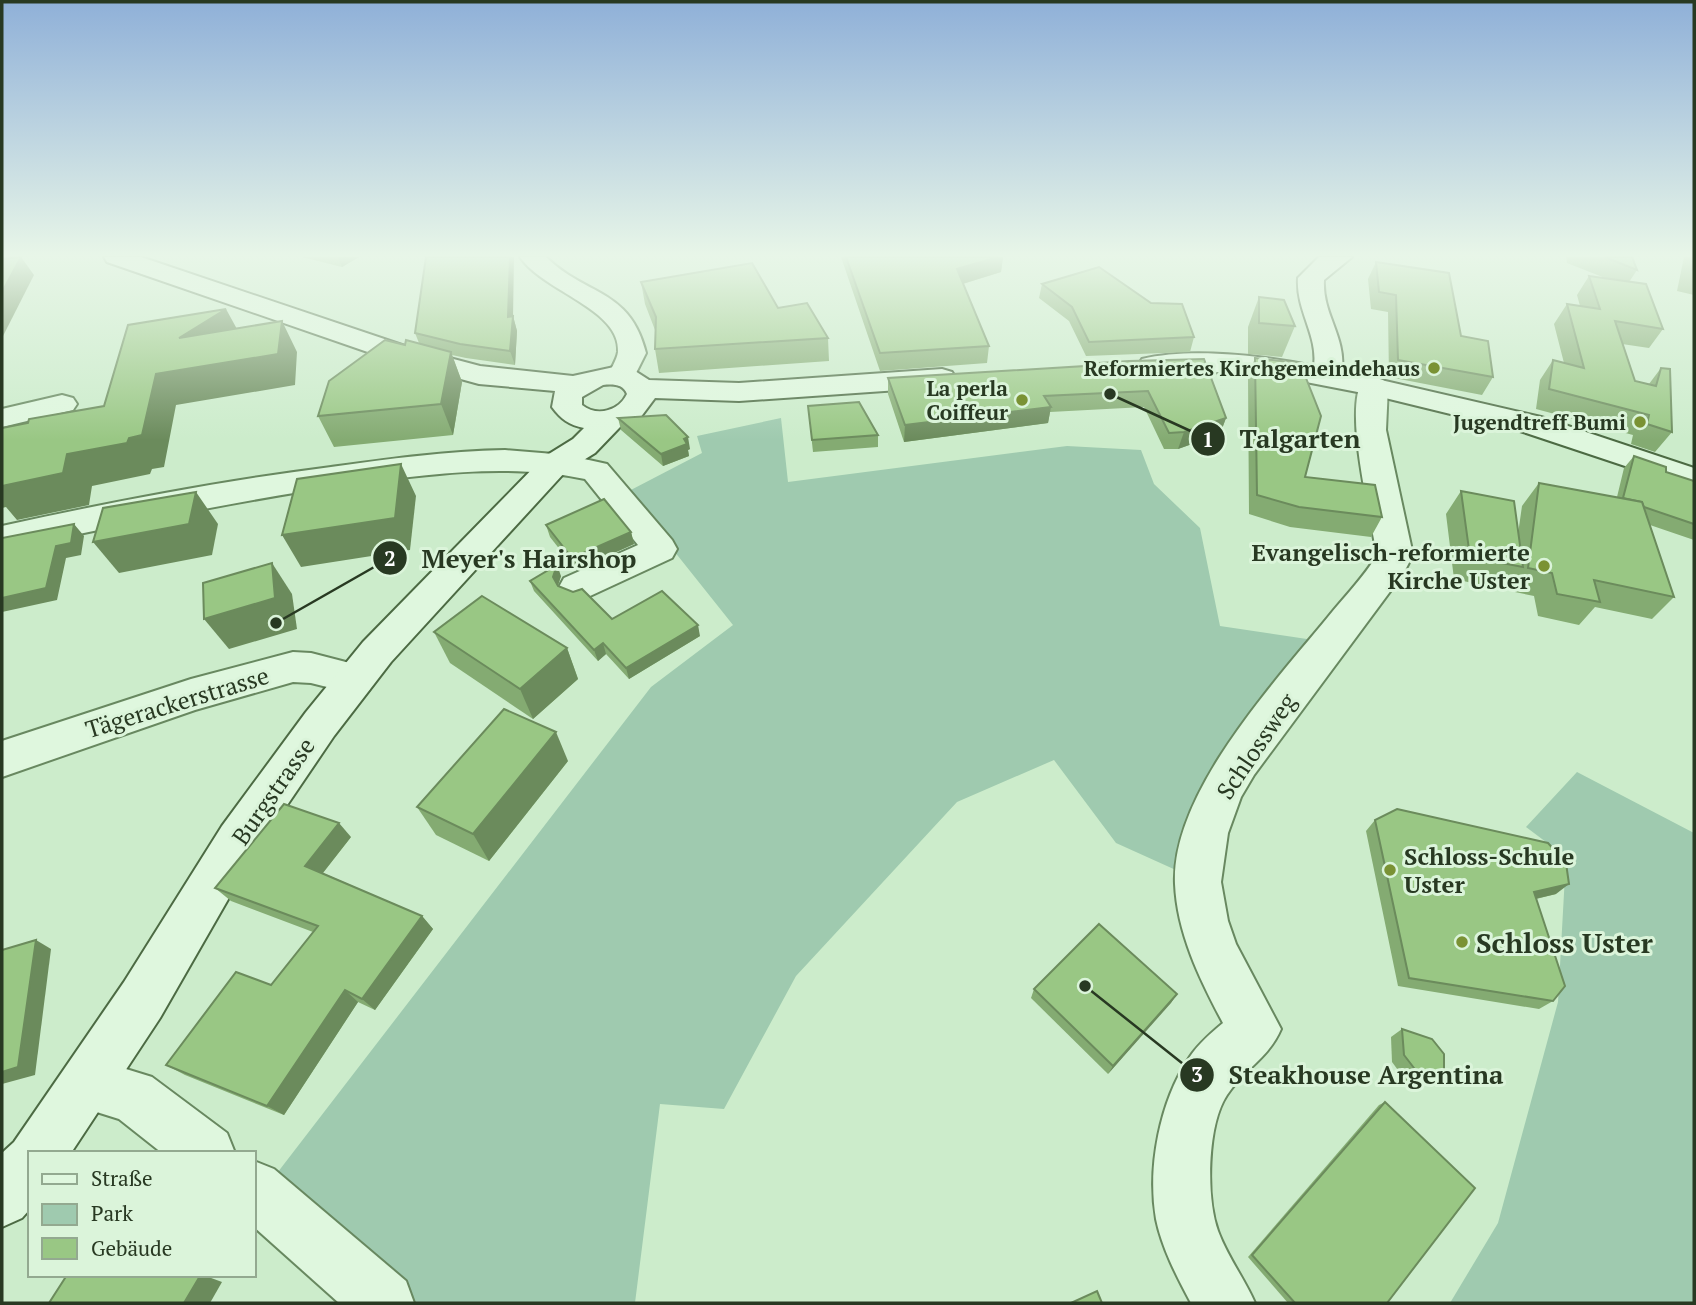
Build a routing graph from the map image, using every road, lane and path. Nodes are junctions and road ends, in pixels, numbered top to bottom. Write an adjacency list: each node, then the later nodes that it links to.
1 (300, 318): 9 (street)
2 (617, 318): 8 (street)
3 (1318, 318): 6 (street)
4 (1125, 365): 6 (street)
5 (974, 376): 8 (street)
6 (1326, 377): 7 (street)
7 (1373, 386): 13 (street); 25 (street, Schlossweg)
8 (627, 398): 9 (street); 9 (street); 12 (street, Burgstrasse)
9 (573, 401): 12 (street, Burgstrasse)
10 (62, 404): 11 (street)
11 (2, 418)
12 (555, 464): 14 (street); 15 (street); 16 (street, Burgstrasse)
13 (1694, 479)
14 (2, 538)
15 (577, 587)
16 (355, 679): 17 (street, Tägerackerstrasse); 18 (street, Burgstrasse)
17 (2, 759)
18 (87, 1084): 19 (street, Burgstrasse); 20 (street)
19 (38, 1151)
20 (204, 1151)
21 (28, 1166): 23 (street)
22 (256, 1191): 24 (street)
23 (2, 1198)
24 (384, 1303)
25 (1224, 1303)

